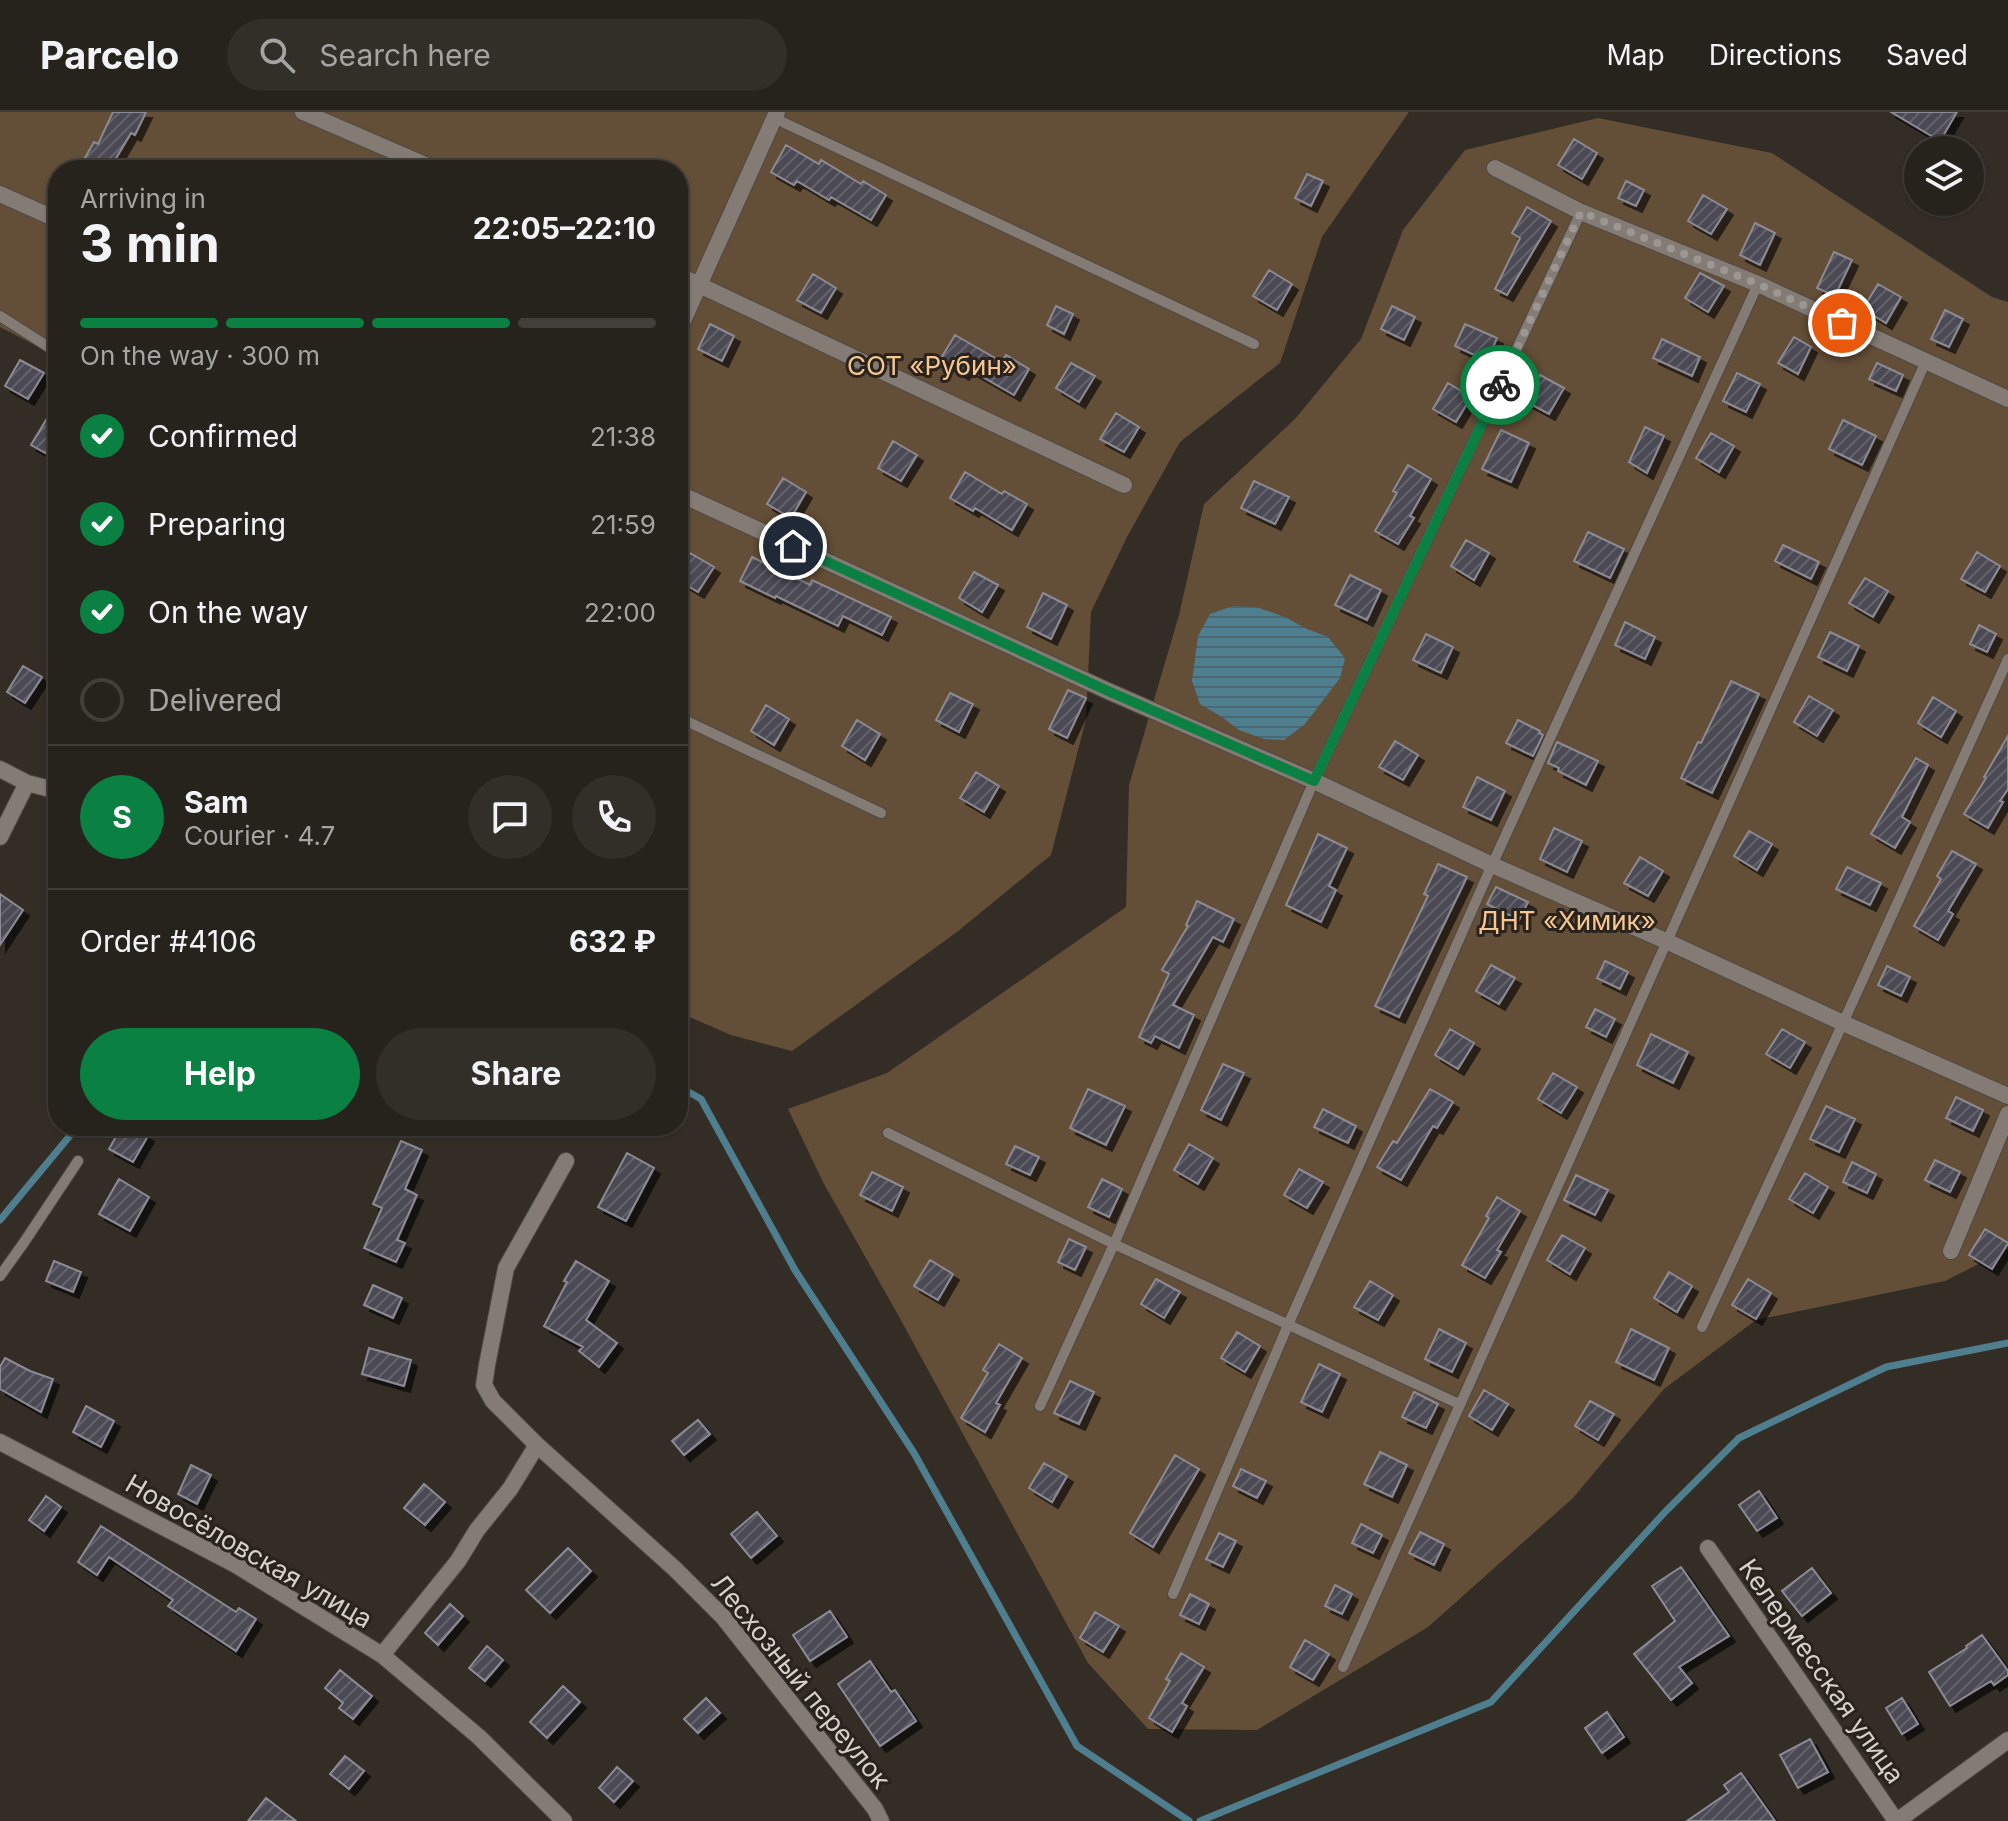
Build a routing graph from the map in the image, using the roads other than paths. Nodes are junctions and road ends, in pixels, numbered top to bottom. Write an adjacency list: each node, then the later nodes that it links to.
1 (303, 112): 3 (street)
2 (776, 115): 9 (street); 13 (lane)
3 (414, 160)
4 (1495, 168): 6 (street)
5 (0, 194): 7 (street)
6 (1581, 212): 10 (street); 22 (lane)
7 (48, 216)
8 (688, 279): 9 (street)
9 (699, 284): 11 (street); 17 (street)
10 (1758, 284): 15 (street); 27 (lane)
11 (688, 309)
12 (0, 316): 14 (lane)
13 (1254, 344)
14 (48, 347)
15 (1926, 361): 16 (street); 28 (lane)
16 (2008, 399)
17 (1124, 485)
18 (688, 498): 22 (street)
19 (2008, 659): 29 (lane)
20 (688, 722): 25 (lane)
21 (0, 769): 23 (street)
22 (1314, 781): 27 (street); 35 (lane)
23 (27, 783): 24 (street); 26 (street)
24 (48, 788)
25 (881, 813)
26 (0, 837)
27 (1492, 865): 28 (street); 38 (lane)
28 (1666, 941): 29 (street); 40 (lane)
29 (1843, 1023): 30 (street); 39 (lane)
30 (2008, 1096)
31 (2008, 1114): 36 (street)
32 (888, 1133): 35 (lane)
33 (78, 1161): 37 (lane)
34 (566, 1161): 43 (street, Лесхозный переулок)
35 (1114, 1244): 38 (lane); 41 (lane)
36 (1951, 1251)
37 (0, 1276)
38 (1288, 1325): 40 (lane); 45 (lane)
39 (1702, 1327)
40 (1459, 1404): 47 (lane)
41 (1040, 1406)
42 (0, 1442): 46 (street, Новосёловская улица)
43 (537, 1445): 46 (street); 50 (street, Лесхозный переулок)
44 (1708, 1548): 51 (street, Келермесская улица)
45 (1173, 1594)
46 (382, 1655): 49 (street, Новосёловская улица)
47 (1343, 1667)
48 (2008, 1740): 51 (street)
49 (564, 1821)
50 (881, 1821)
51 (1896, 1821)

